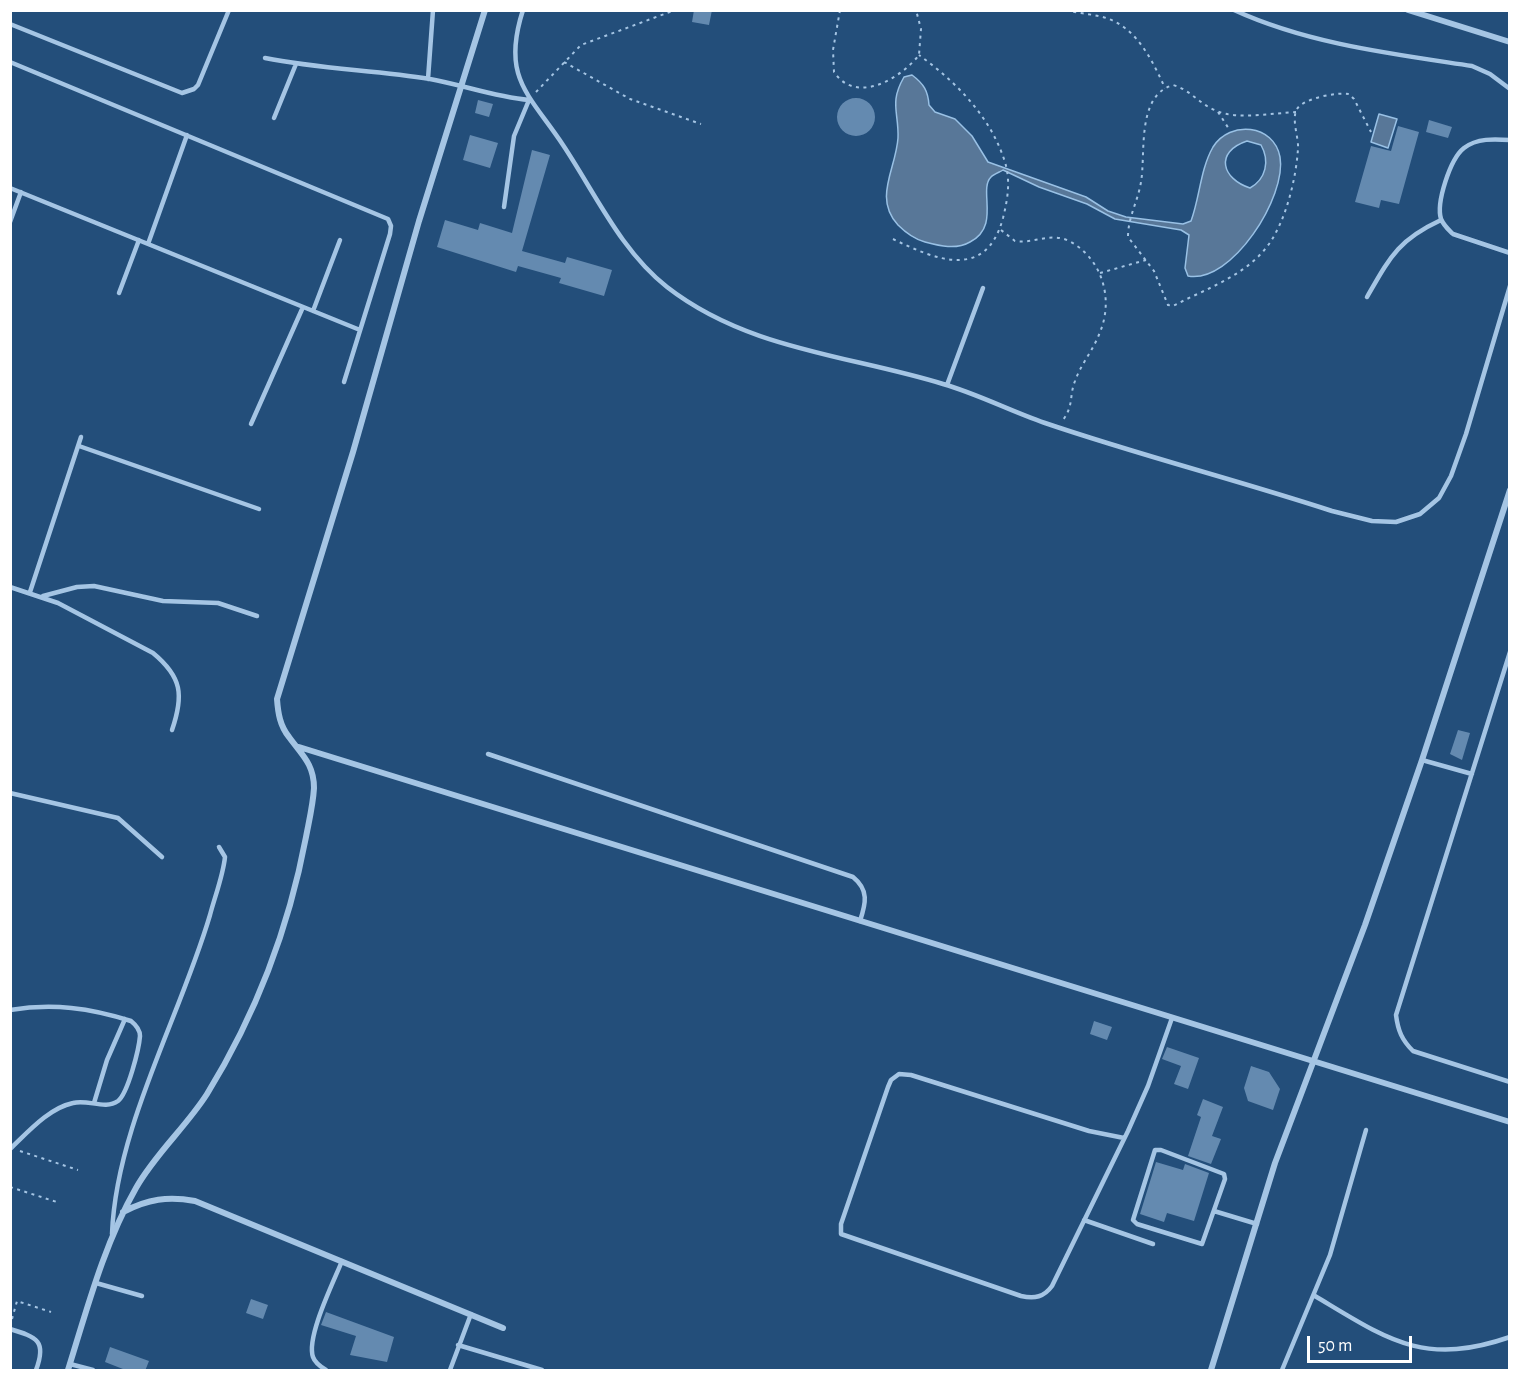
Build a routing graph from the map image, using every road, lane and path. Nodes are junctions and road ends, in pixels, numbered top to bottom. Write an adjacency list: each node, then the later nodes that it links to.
1 (229, 10): 11 (lane)
2 (433, 10): 18 (lane)
3 (485, 10): 19 (street)
4 (523, 10): 22 (lane)
5 (675, 10): 16 (path)
6 (840, 10): 13 (path)
7 (916, 10): 13 (path)
8 (1066, 10): 20 (path)
9 (1234, 10): 21 (lane)
10 (1408, 10): 12 (street)
11 (10, 24)
12 (1509, 42)
13 (919, 55): 36 (path)
14 (265, 58): 17 (lane)
15 (10, 62): 29 (lane)
16 (564, 62): 22 (path); 26 (path)
17 (296, 64): 18 (lane); 25 (lane)
18 (428, 79): 19 (lane)
19 (462, 86): 22 (lane); 65 (street)
20 (1165, 88): 23 (path); 42 (path)
21 (1509, 89)
22 (529, 100): 33 (lane); 52 (lane)
23 (1218, 112): 24 (path); 27 (path)
24 (1296, 112): 28 (path); 42 (path)
25 (274, 118)
26 (701, 124)
27 (1229, 129)
28 (1371, 132)
29 (187, 135): 40 (lane); 50 (lane)
30 (1509, 140): 34 (lane)
31 (10, 188): 32 (lane)
32 (21, 192): 35 (lane); 38 (lane)
33 (504, 207)
34 (1442, 220): 41 (lane); 47 (lane)
35 (10, 222)
36 (1000, 229): 37 (path); 43 (path)
37 (893, 238)
38 (139, 240): 40 (lane); 46 (lane)
39 (340, 240): 49 (lane)
40 (148, 244): 48 (lane)
41 (1509, 253)
42 (1147, 260): 43 (path)
43 (1100, 273): 54 (path)
44 (1509, 286): 54 (lane)
45 (983, 288): 52 (lane)
46 (119, 293)
47 (1366, 297)
48 (303, 307): 49 (lane); 53 (lane)
49 (313, 311): 50 (lane)
50 (360, 330): 51 (lane)
51 (344, 382)
52 (948, 385): 54 (lane)
53 (251, 424)
54 (1058, 427)
55 (81, 437): 56 (lane)
56 (79, 446): 58 (lane); 60 (lane)
57 (1509, 490): 67 (street)
58 (259, 509)
59 (10, 587): 60 (lane)
60 (30, 592): 61 (lane)
61 (44, 596): 62 (lane); 64 (lane)
62 (257, 616)
63 (1509, 652): 68 (lane)
64 (172, 730)
65 (299, 747): 72 (street); 88 (street)
66 (488, 754): 72 (lane)
67 (1422, 760): 68 (lane); 78 (street)
68 (1472, 774): 79 (lane)
69 (10, 793): 71 (lane)
70 (219, 847): 92 (lane)
71 (162, 857)
72 (860, 921): 76 (street)
73 (12, 954): 74 (path)
74 (10, 959)
75 (10, 1010): 77 (lane)
76 (1172, 1018): 78 (street); 83 (lane)
77 (125, 1019): 80 (lane); 80 (lane)
78 (1312, 1061): 81 (street); 91 (street)
79 (1509, 1082)
80 (94, 1103): 84 (lane)
81 (1509, 1122)
82 (1366, 1130): 97 (lane)
83 (1124, 1138): 90 (lane); 90 (lane)
84 (11, 1148): 85 (path)
85 (78, 1170)
86 (10, 1187): 87 (path)
87 (60, 1203)
88 (123, 1212): 92 (street); 94 (street)
89 (1214, 1212): 89 (lane); 91 (lane)
90 (1084, 1220): 93 (lane)
91 (1257, 1224): 111 (street)
92 (112, 1240): 95 (street)
93 (1152, 1244)
94 (342, 1261): 99 (street); 108 (lane)
95 (96, 1283): 96 (lane); 105 (street)
96 (142, 1296)
97 (1315, 1296): 103 (lane); 112 (lane)
98 (51, 1312): 100 (path)
99 (471, 1314): 101 (street); 104 (lane)
100 (10, 1325)
101 (503, 1328)
102 (10, 1329): 106 (lane)
103 (1509, 1336)
104 (458, 1345): 109 (lane); 110 (lane)
105 (69, 1367): 107 (lane)
106 (36, 1371)
107 (93, 1371)
108 (326, 1371)
109 (450, 1371)
110 (542, 1371)
111 (1211, 1371)
112 (1282, 1371)

